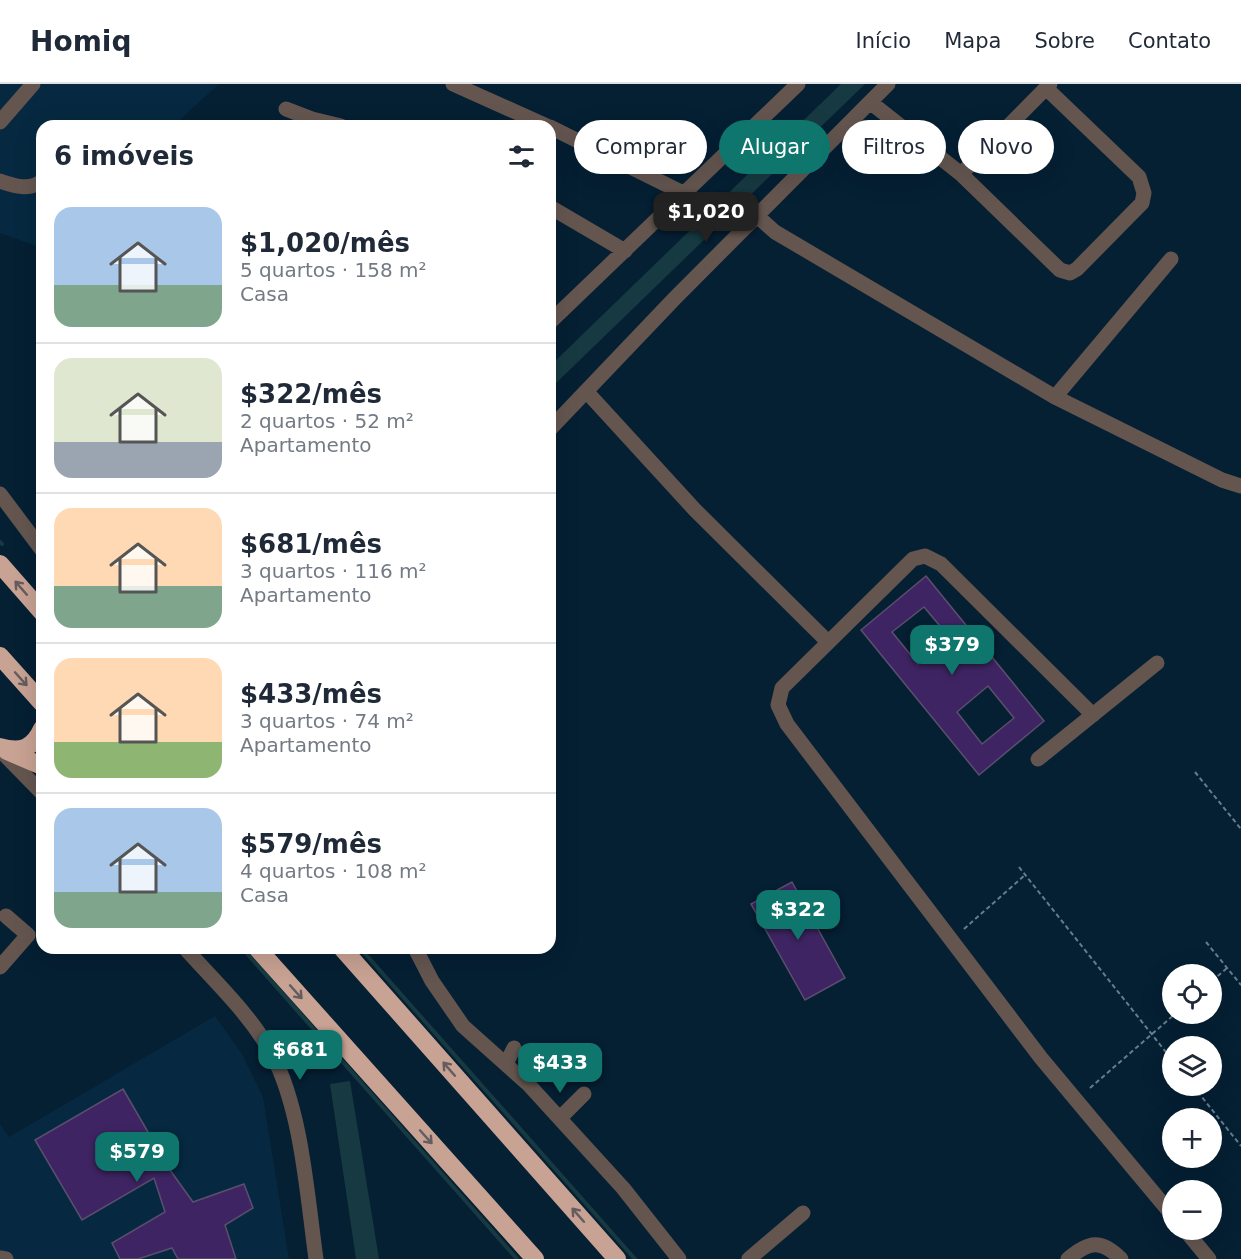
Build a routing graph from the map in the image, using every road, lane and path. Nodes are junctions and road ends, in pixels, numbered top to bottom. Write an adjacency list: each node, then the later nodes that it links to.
1 (33, 84): 11 (street)
2 (453, 84): 9 (street)
3 (798, 84): 17 (street)
4 (888, 84): 6 (street)
5 (1048, 86): 10 (street); 14 (street)
6 (870, 102): 13 (street); 19 (street)
7 (286, 109): 8 (street)
8 (316, 120)
9 (533, 120)
10 (1014, 120)
11 (0, 122)
12 (556, 130): 17 (street)
13 (958, 172)
14 (961, 174)
15 (0, 181): 16 (street)
16 (36, 185)
17 (683, 194): 20 (street)
18 (556, 210): 20 (street)
19 (756, 215): 23 (street); 24 (street)
20 (625, 250): 22 (street)
21 (1171, 259): 24 (street)
22 (556, 316)
23 (586, 392): 25 (street); 31 (street)
24 (1054, 397): 26 (street)
25 (556, 423)
26 (1241, 486)
27 (0, 494): 28 (street)
28 (36, 541)
29 (0, 564): 30 (highway, one-way to 29)
30 (36, 605)
31 (828, 642): 35 (street); 68 (street)
32 (0, 656): 34 (highway, one-way to 34)
33 (1157, 663): 35 (street)
34 (36, 696)
35 (1093, 715): 38 (street)
36 (36, 739): 39 (highway)
37 (0, 750): 41 (street)
38 (1038, 759)
39 (36, 764)
40 (1195, 772): 42 (path)
41 (36, 787)
42 (1241, 829)
43 (1019, 867): 44 (path)
44 (1025, 874): 46 (path); 59 (path)
45 (6, 916): 52 (street)
46 (964, 929)
47 (1206, 942): 53 (path)
48 (190, 954): 73 (street)
49 (262, 954): 74 (highway, one-way to 74)
50 (347, 954): 75 (highway, one-way to 50)
51 (418, 954): 62 (street)
52 (0, 967)
53 (1227, 968): 54 (path); 56 (path)
54 (1222, 972)
55 (1241, 978): 56 (path)
56 (1237, 981): 57 (path)
57 (1241, 985)
58 (1164, 1024): 59 (path)
59 (1152, 1034): 60 (path); 63 (path)
60 (1162, 1047)
61 (514, 1048): 62 (street)
62 (506, 1064): 66 (street)
63 (1090, 1088)
64 (584, 1094): 66 (street)
65 (1201, 1096): 67 (path)
66 (560, 1118): 76 (street)
67 (1241, 1146)
68 (1162, 1203)
69 (803, 1213): 77 (street)
70 (1193, 1240): 80 (street)
71 (0, 1258): 72 (street)
72 (6, 1259)
73 (316, 1259)
74 (535, 1259)
75 (617, 1259)
76 (679, 1259)
77 (749, 1259)
78 (1068, 1259): 79 (street)
79 (1121, 1259)
80 (1209, 1259)

